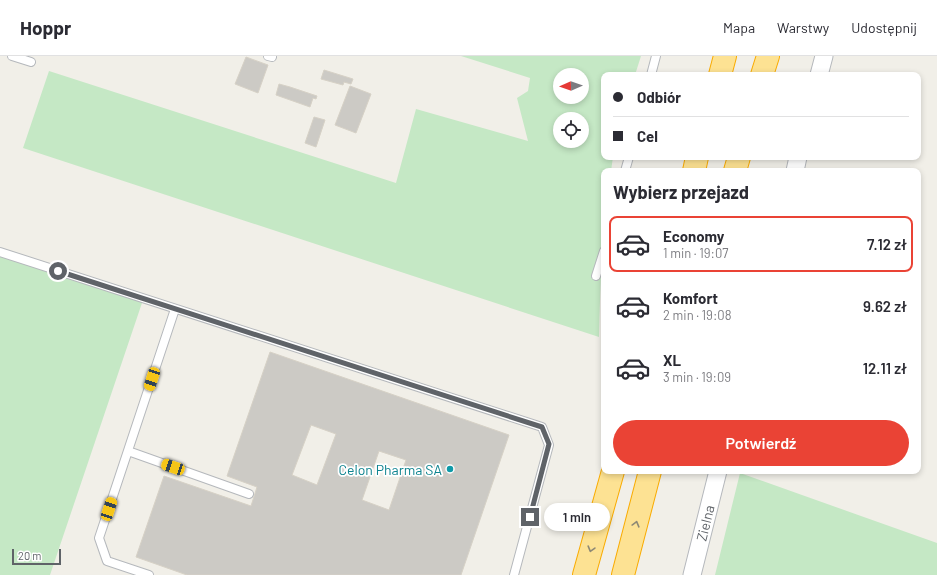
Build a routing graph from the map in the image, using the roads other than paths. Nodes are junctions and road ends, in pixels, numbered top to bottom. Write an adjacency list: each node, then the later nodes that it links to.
1 (12, 56): 6 (lane)
2 (656, 56): 7 (lane)
3 (725, 56): 8 (highway)
4 (768, 56): 9 (highway)
5 (824, 56): 10 (street)
6 (31, 62)
7 (652, 72)
8 (721, 72)
9 (763, 72)
10 (820, 72)
11 (0, 252): 14 (lane)
12 (601, 260): 13 (lane)
13 (596, 276)
14 (175, 309): 15 (lane); 21 (lane)
15 (128, 451): 19 (lane); 20 (lane)
16 (612, 474): 22 (highway, one-way to 22)
17 (649, 474): 23 (highway, one-way to 17)
18 (717, 474): 24 (street, Zielna)
19 (249, 494)
20 (149, 575)
21 (514, 575)
22 (584, 575)
23 (623, 575)
24 (692, 575)

